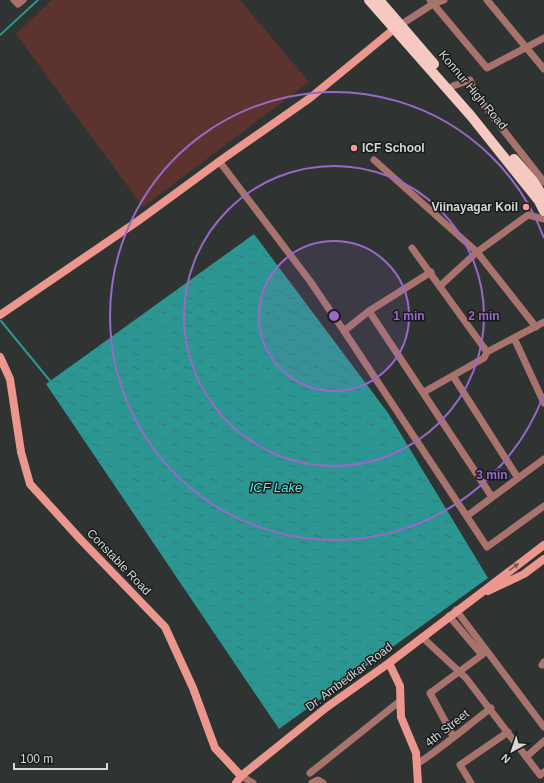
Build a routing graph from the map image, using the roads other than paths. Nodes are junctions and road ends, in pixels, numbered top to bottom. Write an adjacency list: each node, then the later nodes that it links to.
1 (14, 0): 2 (street)
2 (23, 0)
3 (369, 0): 8 (main road)
4 (379, 0): 8 (main road, Konnur High Road)
5 (444, 0): 7 (street)
6 (487, 0): 10 (street)
7 (431, 2): 8 (street); 10 (street)
8 (397, 27): 12 (main road, Konnur High Road); 14 (street); 17 (main road)
9 (544, 38): 10 (street)
10 (526, 47): 11 (street)
11 (544, 69)
12 (453, 86): 15 (main road, Konnur High Road); 15 (street)
13 (374, 160): 20 (street)
14 (219, 161): 24 (street); 27 (street)
15 (540, 178): 16 (main road, Konnur High Road)
16 (544, 199)
17 (544, 211)
18 (544, 219): 20 (street)
19 (412, 248): 21 (street)
20 (477, 252): 22 (street); 26 (street)
21 (431, 272): 22 (street); 23 (street)
22 (440, 286): 29 (street)
23 (369, 311): 27 (street); 32 (street)
24 (0, 315)
25 (544, 322): 26 (street)
26 (536, 326): 28 (street)
27 (344, 330): 38 (street)
28 (514, 338): 29 (street); 33 (street)
29 (487, 352): 31 (street)
30 (0, 357): 57 (street, Constable Road)
31 (453, 376): 32 (street); 35 (street)
32 (424, 392): 36 (street)
33 (544, 403)
34 (544, 459): 35 (street)
35 (518, 478): 36 (street)
36 (492, 497): 38 (street)
37 (544, 506): 38 (street)
38 (467, 516)
39 (544, 545): 41 (street, Dr. Ambedkar Road, one-way to 39)
40 (544, 559): 41 (street, Dr. Ambedkar Road)
41 (472, 599): 42 (street, Dr. Ambedkar Road)
42 (456, 610): 43 (street, Dr. Ambedkar Road); 49 (street)
43 (449, 616): 44 (street, Dr. Ambedkar Road); 46 (street)
44 (422, 637): 45 (street, Dr. Ambedkar Road); 46 (street)
45 (388, 663): 47 (street); 57 (street, Dr. Ambedkar Road)
46 (460, 673): 48 (street); 51 (street)
47 (400, 700): 54 (street); 56 (street)
48 (491, 708): 50 (street); 51 (street, 4th Street)
49 (544, 727)
50 (508, 732): 53 (street); 62 (street)
51 (453, 736): 54 (street, 4th Street)
52 (544, 742): 53 (street)
53 (526, 757): 55 (street)
54 (417, 764): 61 (street)
55 (544, 772)
56 (310, 773)
57 (239, 780): 58 (street)
58 (253, 783)
59 (312, 783): 60 (street)
60 (323, 783)
61 (418, 783)
62 (471, 783)

